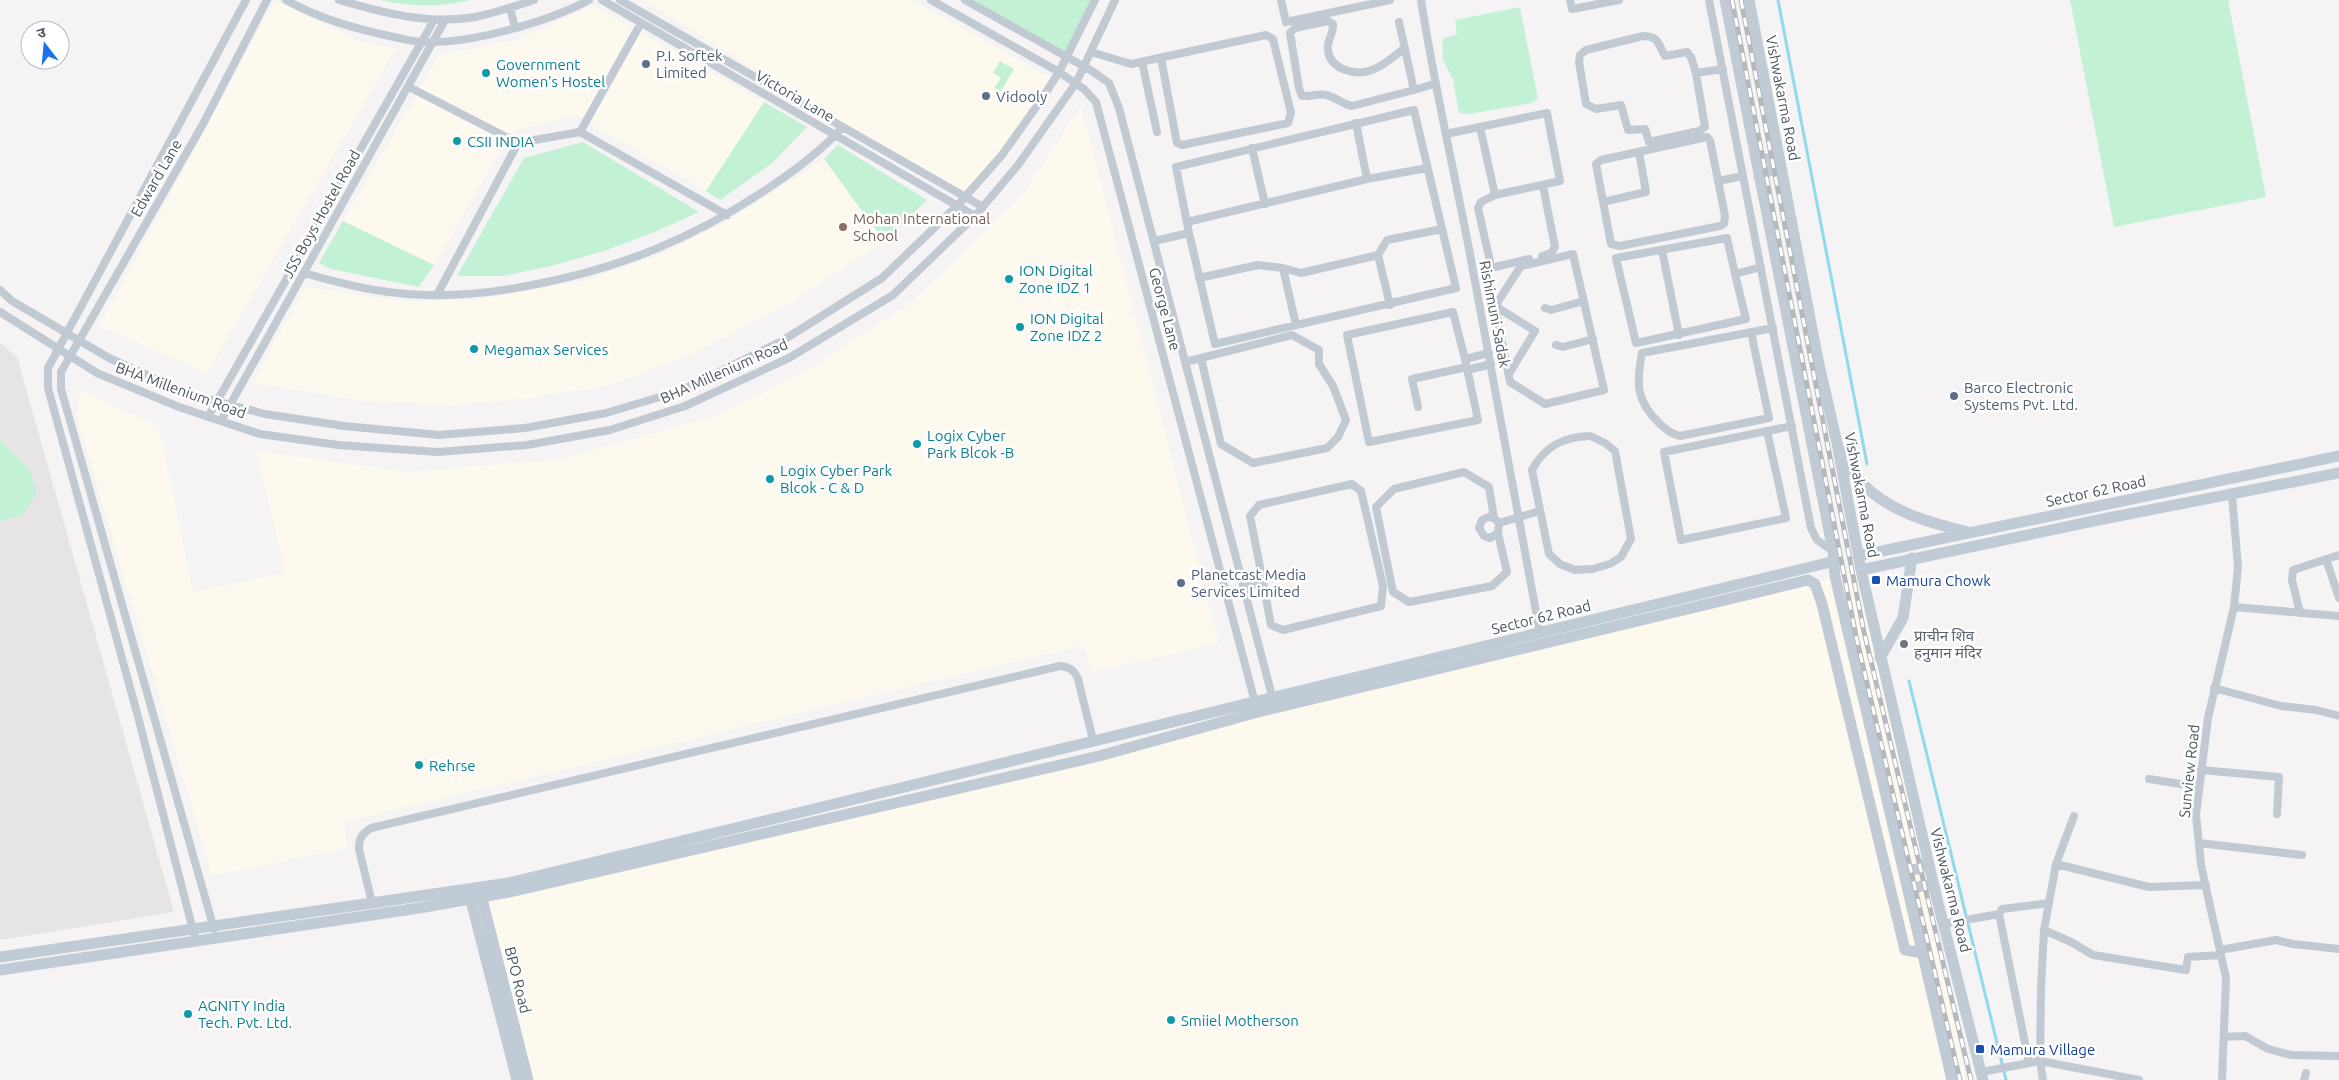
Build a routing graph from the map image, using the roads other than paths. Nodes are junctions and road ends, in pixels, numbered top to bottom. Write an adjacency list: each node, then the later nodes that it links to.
1 (246, 0): 92 (street, Edward Lane)
2 (267, 0): 95 (street, Edward Lane)
3 (286, 0): 27 (street)
4 (339, 0): 22 (street)
5 (534, 0): 21 (street)
6 (589, 0): 26 (street)
7 (602, 0): 25 (street, Victoria Lane)
8 (620, 0): 43 (street, Victoria Lane)
9 (930, 0): 36 (street, George Lane)
10 (965, 0): 31 (street, George Lane)
11 (1095, 0): 31 (street, BHA Millenium Road)
12 (1115, 0): 30 (street, BHA Millenium Road)
13 (1281, 0): 14 (street)
14 (1390, 0)
15 (1421, 0): 39 (street, Rishimuni Sadak)
16 (1570, 0): 17 (street)
17 (1619, 0)
18 (1710, 0): 35 (street)
19 (1726, 0): 53 (street)
20 (1750, 0): 51 (street, Vishwakarma Road)
21 (510, 8): 23 (street); 26 (street)
22 (434, 20): 23 (street); 27 (street, JSS Boys Hostel Road)
23 (445, 20): 28 (street, JSS Boys Hostel Road)
24 (1399, 22): 29 (street)
25 (641, 23): 45 (street); 48 (street, Victoria Lane)
26 (514, 28): 28 (street)
27 (420, 42): 28 (street); 72 (street, JSS Boys Hostel Road)
28 (434, 42): 40 (street, JSS Boys Hostel Road)
29 (1405, 48): 41 (street); 41 (street)
30 (1091, 52): 33 (street); 34 (street, BHA Millenium Road)
31 (1066, 58): 34 (street, George Lane); 36 (street, BHA Millenium Road)
32 (1160, 58): 32 (street); 33 (street)
33 (1142, 62): 46 (street)
34 (1084, 67): 38 (street, BHA Millenium Road); 74 (street, George Lane)
35 (1723, 69): 37 (street); 56 (street)
36 (1059, 72): 38 (street, George Lane); 62 (street, BHA Millenium Road)
37 (1696, 73): 37 (street)
38 (1076, 83): 66 (street, BHA Millenium Road); 145 (street, George Lane)
39 (1434, 84): 41 (street); 47 (street, Rishimuni Sadak)
40 (408, 87): 49 (street); 73 (street, JSS Boys Hostel Road)
41 (1414, 90)
42 (1356, 123): 50 (street); 54 (street); 58 (street)
43 (843, 127): 48 (street); 62 (street, Victoria Lane)
44 (1480, 127): 47 (street); 60 (street); 61 (street)
45 (580, 132): 49 (street); 67 (street)
46 (1157, 132)
47 (1446, 134): 97 (street, Rishimuni Sadak)
48 (836, 135): 65 (street, Victoria Lane); 67 (street)
49 (518, 143): 83 (street)
50 (1252, 148): 64 (street); 69 (street)
51 (1778, 150): 53 (street); 55 (street, Vishwakarma Road)
52 (1639, 152): 59 (street); 63 (street); 63 (street)
53 (1755, 156): 57 (street)
54 (1428, 168): 58 (street); 70 (street)
55 (1782, 172): 57 (street); 114 (street, Vishwakarma Road)
56 (1743, 176): 59 (street); 77 (street)
57 (1759, 177): 126 (street)
58 (1367, 179): 64 (street)
59 (1718, 181): 63 (street)
60 (1543, 186): 61 (street); 61 (street)
61 (1495, 195)
62 (965, 197): 65 (street, BHA Millenium Road); 66 (street, Victoria Lane)
63 (1603, 202)
64 (1265, 204): 69 (street)
65 (957, 206): 68 (street, Victoria Lane); 108 (street, BHA Millenium Road)
66 (983, 208): 68 (street, BHA Millenium Road)
67 (727, 215): 83 (street)
68 (975, 216): 111 (street, BHA Millenium Road)
69 (1187, 222): 71 (street)
70 (1442, 229): 76 (street); 85 (street)
71 (1189, 233): 74 (street); 81 (street)
72 (311, 235): 73 (street); 107 (street, JSS Boys Hostel Road)
73 (322, 241): 79 (street, JSS Boys Hostel Road)
74 (1154, 241): 103 (street, George Lane)
75 (1662, 250): 80 (street); 93 (street); 93 (street)
76 (1378, 255): 78 (street); 85 (street)
77 (1761, 266): 80 (street); 90 (street)
78 (1283, 268): 81 (street); 89 (street)
79 (304, 273): 83 (street); 108 (street, JSS Boys Hostel Road)
80 (1735, 274): 93 (street)
81 (1199, 278): 89 (street)
82 (0, 290): 92 (street, BHA Millenium Road)
83 (437, 295)
84 (1584, 301): 86 (street); 87 (street); 94 (street)
85 (1390, 304): 89 (street)
86 (1495, 306): 96 (street); 106 (street)
87 (1545, 308)
88 (0, 312): 99 (street, BHA Millenium Road)
89 (1296, 325)
90 (1773, 328): 91 (street); 112 (street)
91 (1751, 332): 91 (street)
92 (67, 334): 95 (street, BHA Millenium Road); 99 (street, Edward Lane)
93 (1679, 335)
94 (1593, 339): 98 (street); 106 (street)
95 (79, 340): 101 (street, Edward Lane); 107 (street, BHA Millenium Road)
96 (1502, 341): 97 (street); 106 (street)
97 (1487, 344): 100 (street, Rishimuni Sadak)
98 (1556, 345)
99 (58, 349): 101 (street, BHA Millenium Road); 169 (street, Edward Lane)
100 (1489, 354): 104 (street, Rishimuni Sadak); 105 (street)
101 (69, 356): 110 (street, BHA Millenium Road); 168 (street, Edward Lane)
102 (1201, 358): 102 (street); 103 (street)
103 (1185, 362): 132 (street, George Lane)
104 (1491, 364): 105 (street); 121 (street, Rishimuni Sadak)
105 (1466, 365): 105 (street); 109 (street)
106 (1509, 374)
107 (217, 401): 108 (street, BHA Millenium Road); 110 (street, JSS Boys Hostel Road)
108 (230, 404): 111 (street, JSS Boys Hostel Road)
109 (1418, 407)
110 (208, 417): 111 (street, BHA Millenium Road)
111 (221, 421)
112 (1792, 426): 113 (street); 126 (street)
113 (1767, 431): 113 (street)
114 (1837, 443): 124 (street); 127 (street, Vishwakarma Road)
115 (2339, 456): 117 (street, Sector 62 Road)
116 (2339, 474): 118 (street, Sector 62 Road)
117 (2242, 476): 118 (street); 124 (street, Sector 62 Road)
118 (2246, 492): 119 (street, Sector 62 Road)
119 (2232, 495): 128 (street, Sector 62 Road); 135 (street, Sunview Road)
120 (1540, 511): 120 (street); 121 (street)
121 (1519, 518): 122 (street); 139 (street, Rishimuni Sadak)
122 (1496, 520): 123 (street); 123 (street); 123 (street)
123 (1498, 533)
124 (1970, 533): 127 (street, Sector 62 Road)
125 (2339, 555): 129 (street)
126 (1834, 556): 134 (street, Sector 62 Road); 141 (street)
127 (1858, 556): 130 (street, Vishwakarma Road)
128 (1912, 558): 130 (street, Sector 62 Road); 140 (street)
129 (2326, 559): 133 (street); 136 (street)
130 (1861, 570): 140 (street, Vishwakarma Road)
131 (1263, 582): 131 (street); 132 (street)
132 (1244, 587): 144 (street, George Lane)
133 (2339, 598)
134 (1655, 605): 138 (street); 139 (street, Sector 62 Road)
135 (2234, 607): 136 (street); 143 (street, Sunview Road)
136 (2300, 613): 137 (street)
137 (2339, 616)
138 (1658, 617): 142 (street, Sector 62 Road); 144 (street, Sector 62 Road)
139 (1540, 633): 144 (street, Sector 62 Road)
140 (1880, 658): 157 (street, Vishwakarma Road)
141 (1860, 683): 142 (street); 154 (street)
142 (1844, 687): 153 (street)
143 (2214, 688): 146 (street); 148 (street, Sunview Road)
144 (1274, 703): 145 (street, Sector 62 Road)
145 (1256, 707): 147 (street); 162 (street)
146 (2339, 716)
147 (1094, 740): 162 (street); 165 (street)
148 (2201, 770): 150 (street, Sunview Road); 151 (street)
149 (2149, 779): 150 (street)
150 (2199, 787): 155 (street, Sunview Road)
151 (2277, 814)
152 (2074, 816): 158 (street)
153 (1877, 832): 154 (street); 175 (street)
154 (1895, 833): 159 (street)
155 (2198, 843): 156 (street); 160 (street, Sunview Road)
156 (2302, 855)
157 (1928, 860): 159 (street); 161 (street, Vishwakarma Road)
158 (2056, 864): 160 (street); 164 (street)
159 (1903, 866): 163 (street)
160 (2206, 885): 174 (street, Sunview Road)
161 (1934, 889): 163 (street); 167 (street, Vishwakarma Road)
162 (475, 893): 165 (street); 171 (street); 183 (street, BPO Road); 184 (street, BPO Road)
163 (1910, 894): 175 (street)
164 (2049, 902): 166 (street); 170 (street)
165 (372, 903): 168 (street)
166 (1999, 914): 167 (street); 181 (street)
167 (1943, 924): 182 (street, Vishwakarma Road)
168 (213, 926): 169 (street); 171 (street)
169 (193, 929): 172 (street, Edward Lane); 176 (street)
170 (2044, 930): 174 (street); 180 (street)
171 (216, 938): 172 (street)
172 (196, 942): 177 (street)
173 (2339, 949): 174 (street)
174 (2221, 952): 178 (street, Sunview Road)
175 (1923, 953): 185 (street)
176 (0, 957)
177 (0, 970)
178 (2224, 1037): 179 (street); 188 (street, Sunview Road)
179 (2339, 1056)
180 (2040, 1061): 181 (street); 186 (street); 187 (street)
181 (2029, 1063): 182 (street)
182 (1982, 1076)
183 (517, 1080)
184 (528, 1080)
185 (1952, 1080)
186 (2042, 1080)
187 (2139, 1080)
188 (2222, 1080)

